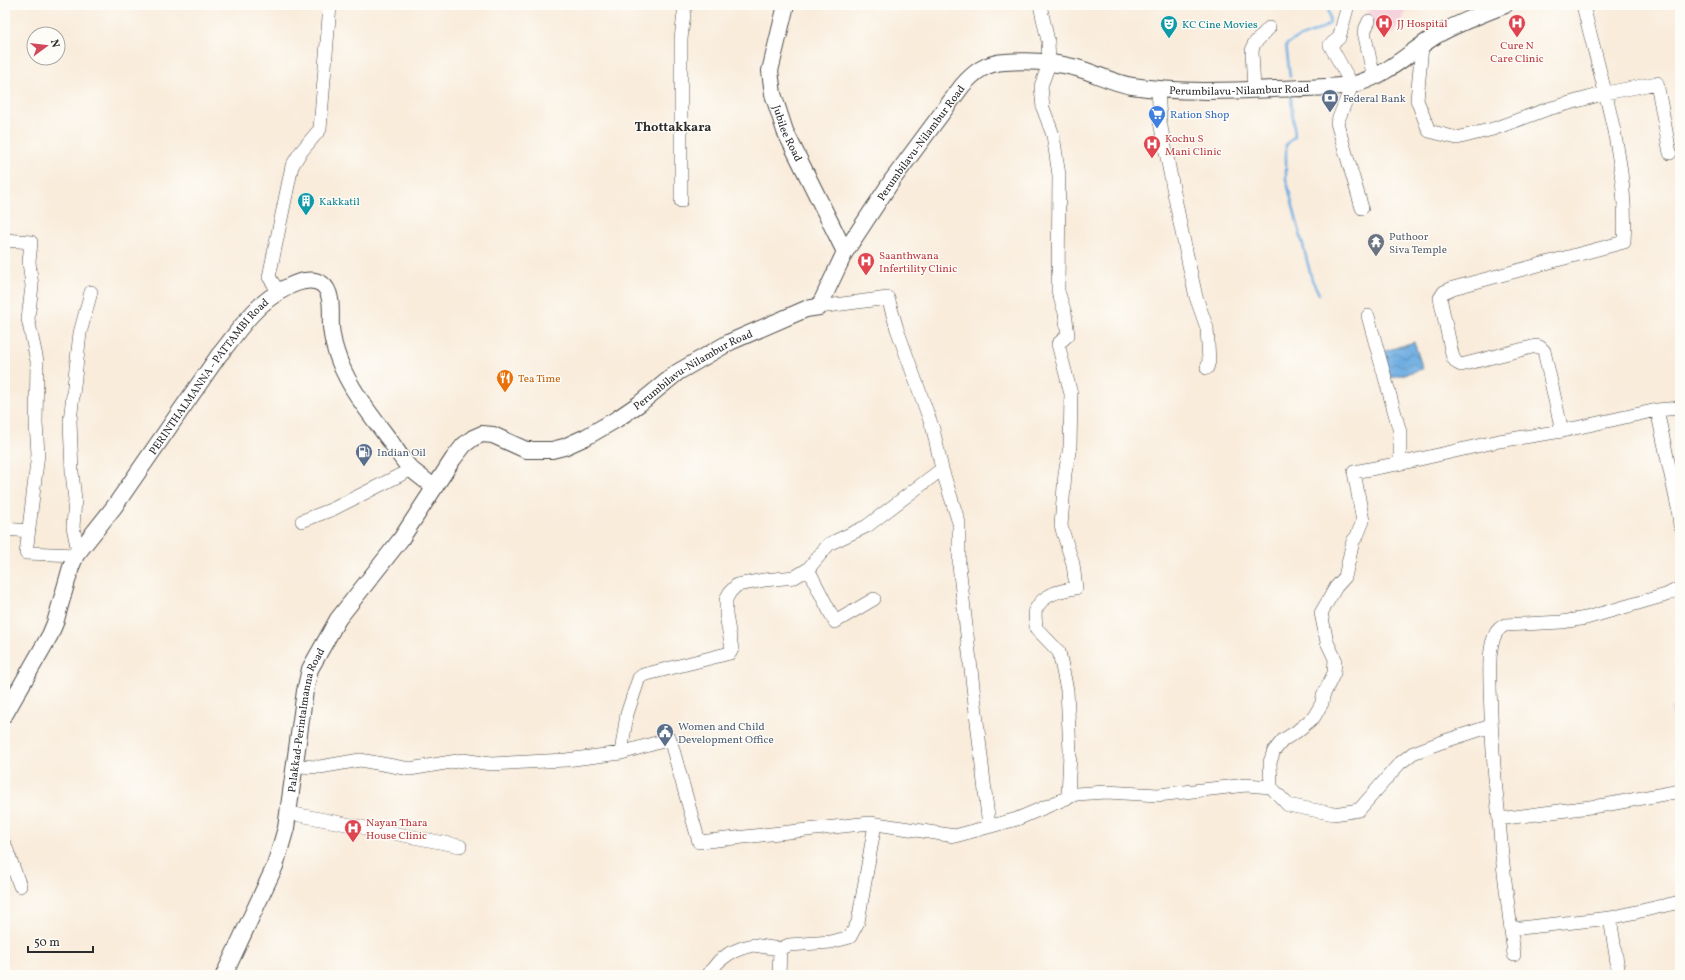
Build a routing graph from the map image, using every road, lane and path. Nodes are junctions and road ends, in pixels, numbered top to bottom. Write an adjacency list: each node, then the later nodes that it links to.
1 (330, 5): 23 (street)
2 (685, 5): 18 (street)
3 (786, 5): 21 (main road, Jubilee Road)
4 (1040, 5): 11 (street)
5 (1348, 5): 13 (street)
6 (1505, 5): 10 (main road, Perumbilavu-Nilambur Road)
7 (1582, 5): 16 (street)
8 (1369, 21): 12 (street)
9 (1269, 28): 15 (street)
10 (1422, 46): 12 (main road, Perumbilavu-Nilambur Road); 16 (street)
11 (1049, 64): 14 (main road, Perumbilavu-Nilambur Road); 21 (main road, Perumbilavu-Nilambur Road); 48 (street)
12 (1374, 78): 13 (main road, Perumbilavu-Nilambur Road)
13 (1352, 85): 15 (main road, Perumbilavu-Nilambur Road); 19 (street)
14 (1158, 88): 15 (main road, Perumbilavu-Nilambur Road); 26 (street)
15 (1254, 90)
16 (1606, 93): 17 (street); 29 (street)
17 (1670, 153)
18 (681, 201)
19 (1362, 208)
20 (5, 240): 37 (street)
21 (845, 252): 24 (main road, Perumbilavu-Nilambur Road)
22 (91, 292): 38 (street)
23 (279, 292): 32 (main road, PERINTHALMANNA - PATTAMBI Road); 38 (main road, PERINTHALMANNA - PATTAMBI Road)
24 (819, 307): 31 (street); 33 (main road, Perumbilavu-Nilambur Road)
25 (1368, 316): 30 (street)
26 (1207, 368)
27 (1680, 408): 28 (street)
28 (1657, 410): 29 (street); 35 (street)
29 (1562, 431): 30 (street)
30 (1406, 462): 46 (street)
31 (942, 469): 39 (street); 52 (street)
32 (412, 470): 33 (main road, PERINTHALMANNA - PATTAMBI Road); 34 (street)
33 (434, 488): 45 (main road, Palakkad-Perintalmanna Road)
34 (302, 521)
35 (1680, 526)
36 (5, 529): 37 (street)
37 (29, 531): 38 (street)
38 (77, 553): 42 (main road, PERINTHALMANNA - PATTAMBI Road)
39 (808, 569): 41 (street); 44 (street)
40 (1680, 588): 43 (street)
41 (874, 599)
42 (5, 714)
43 (1491, 726): 46 (street); 50 (street)
44 (621, 753): 45 (street); 51 (street)
45 (296, 766): 49 (main road, Palakkad-Perintalmanna Road)
46 (1271, 787): 48 (street)
47 (1680, 791): 50 (street)
48 (1068, 798): 52 (street)
49 (289, 813): 54 (street); 61 (main road, Palakkad-Perintalmanna Road)
50 (1499, 819): 58 (street)
51 (875, 824): 52 (street); 59 (street)
52 (989, 826)
53 (5, 845): 55 (street)
54 (460, 846)
55 (20, 886)
56 (1680, 902): 57 (street)
57 (1610, 918): 58 (street); 64 (street)
58 (1511, 929): 60 (street)
59 (780, 949): 62 (street); 63 (street)
60 (1514, 954)
61 (224, 975)
62 (710, 975)
63 (779, 975)
64 (1619, 975)

